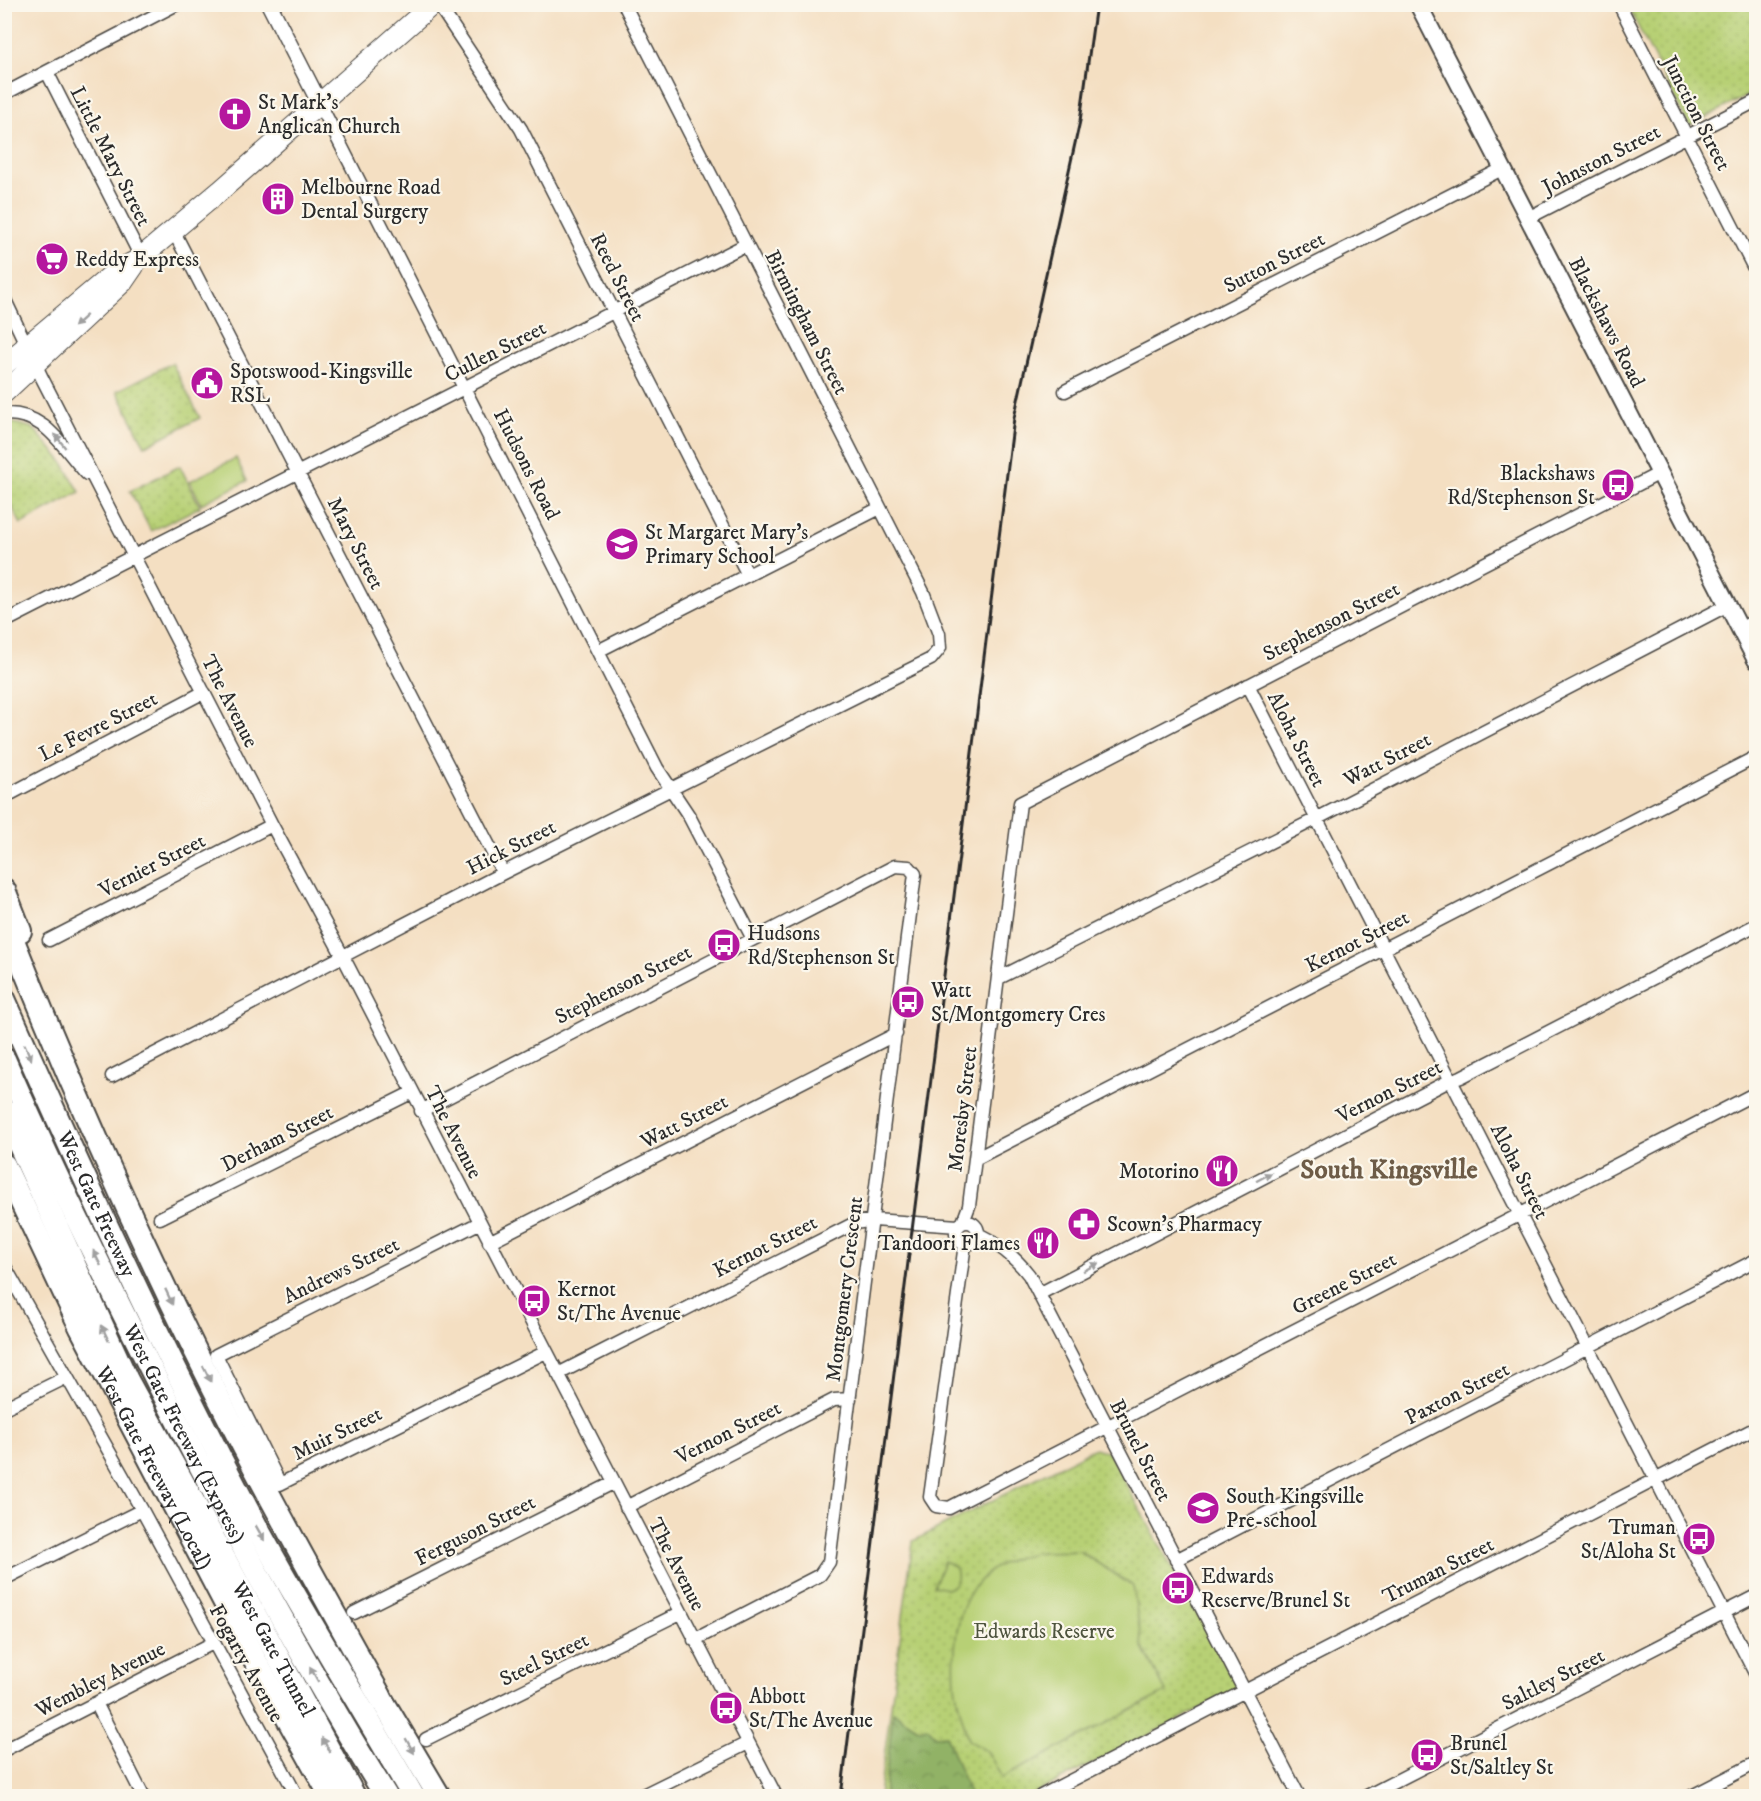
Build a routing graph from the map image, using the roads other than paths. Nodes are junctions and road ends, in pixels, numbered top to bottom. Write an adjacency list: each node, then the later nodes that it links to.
1 (177, 4): 8 (street)
2 (269, 4): 11 (street, Hudsons Road)
3 (433, 4): 11 (main road)
4 (438, 4): 20 (street, Reed Street)
5 (624, 4): 16 (street, Birmingham Street)
6 (1418, 4): 13 (main road, Blackshaws Road)
7 (1619, 4): 12 (street, Junction Street)
8 (46, 72): 9 (street); 17 (street, Little Mary Street)
9 (4, 94)
10 (1756, 101): 12 (street, Johnston Street)
11 (320, 104): 15 (main road); 24 (street, Hudsons Road)
12 (1687, 137): 14 (street, Johnston Street); 18 (street, Junction Street)
13 (1502, 169): 14 (main road, Blackshaws Road); 25 (street, Sutton Street)
14 (1528, 219): 29 (main road, Blackshaws Road)
15 (173, 230): 17 (main road); 28 (street, Mary Street)
16 (745, 245): 20 (street, Cullen Street); 31 (street, Birmingham Street)
17 (140, 258): 21 (main road); 22 (main road, one-way to 22)
18 (1756, 272)
19 (4, 298): 21 (street, The Avenue)
20 (614, 312): 24 (street, Cullen Street); 33 (street, Reed Street)
21 (28, 344): 22 (street, The Avenue); 23 (main road)
22 (36, 363): 26 (main road); 30 (street, The Avenue)
23 (4, 365)
24 (464, 388): 28 (street, Cullen Street); 38 (street, Hudsons Road)
25 (1065, 391)
26 (4, 393)
27 (4, 414): 30 (street, The Avenue, one-way to 27)
28 (298, 472): 32 (street, Cullen Street); 50 (street, Mary Street)
29 (1660, 472): 34 (main road, Blackshaws Road); 41 (street, Stephenson Street)
30 (98, 485): 32 (street, The Avenue)
31 (880, 508): 33 (street); 39 (street, Birmingham Street)
32 (133, 555): 36 (street, Cullen Street); 42 (street, The Avenue)
33 (748, 575): 38 (street)
34 (1728, 605): 37 (main road, Blackshaws Road); 47 (street, Watt Street)
35 (1756, 620): 37 (street)
36 (4, 622)
37 (1740, 629): 40 (main road, Blackshaws Road)
38 (598, 651): 44 (street, Hudsons Road)
39 (931, 659): 44 (street, Hick Street)
40 (1756, 660)
41 (1248, 686): 46 (street, Stephenson Street); 47 (street, Aloha Street)
42 (204, 692): 45 (street, Le Fevre Street); 48 (street, The Avenue)
43 (1756, 757): 56 (street, Kernot Street)
44 (671, 789): 50 (street, Hick Street); 54 (street, Hudsons Road)
45 (10, 794)
46 (1020, 803): 58 (street, Moresby Street)
47 (1316, 819): 56 (street, Aloha Street); 58 (street, Watt Street)
48 (272, 825): 55 (street, Vernier Street); 57 (street, The Avenue)
49 (909, 867): 54 (street, Stephenson Street); 60 (street, Montgomery Crescent)
50 (503, 873): 57 (street, Hick Street)
51 (4, 890): 68 (highway)
52 (4, 918): 68 (highway)
53 (1756, 926): 63 (street, Vernon Street)
54 (753, 939): 67 (street, Stephenson Street)
55 (49, 940)
56 (1383, 950): 63 (street, Aloha Street); 69 (street, Kernot Street)
57 (343, 956): 62 (street, Hick Street); 64 (street, The Avenue)
58 (999, 978): 69 (street, Moresby Street)
59 (4, 999): 89 (highway, West Gate Freeway, one-way to 89)
60 (896, 1034): 74 (street, Montgomery Crescent); 78 (street, Watt Street)
61 (4, 1059): 117 (highway, West Gate Freeway (Express), one-way to 61)
62 (112, 1076)
63 (1451, 1081): 72 (street, Aloha Street); 82 (street, Vernon Street, one-way to 63)
64 (411, 1093): 67 (street, The Avenue); 73 (street, Derham Street)
65 (1756, 1093): 72 (street, Greene Street)
66 (4, 1111): 116 (highway, West Gate Tunnel, one-way to 66)
67 (421, 1111): 75 (street, The Avenue)
68 (101, 1148): 107 (highway, one-way to 107)
69 (975, 1159): 76 (street, Moresby Street)
70 (4, 1165): 79 (highway, West Gate Freeway (Local))
71 (4, 1178): 79 (highway)
72 (1520, 1214): 83 (street, Aloha Street); 91 (street, Greene Street)
73 (160, 1218)
74 (874, 1220): 76 (street, Kernot Street); 86 (street, Kernot Street); 88 (street, Montgomery Crescent)
75 (479, 1223): 78 (street, The Avenue); 84 (street, Andrews Street)
76 (962, 1227): 77 (street); 77 (street)
77 (972, 1240): 82 (street, Brunel Street); 91 (street, Greene Street)
78 (489, 1242): 85 (street, The Avenue)
79 (42, 1248): 115 (highway, West Gate Freeway (Local))
80 (1756, 1260): 83 (street, Paxton Street)
81 (4, 1265): 87 (street, Fogarty Avenue)
82 (1039, 1294): 91 (street, Brunel Street)
83 (1588, 1347): 93 (street, Aloha Street); 97 (street, Paxton Street)
84 (220, 1352): 85 (street, Muir Street)
85 (546, 1352): 86 (street, The Avenue)
86 (558, 1374): 94 (street, The Avenue)
87 (67, 1377): 90 (street); 96 (street, Fogarty Avenue)
88 (850, 1399): 95 (street, Vernon Street); 103 (street, Montgomery Crescent)
89 (195, 1406): 107 (highway); 118 (highway, West Gate Freeway (Express), one-way to 118)
90 (4, 1408)
91 (1108, 1427): 97 (street, Brunel Street)
92 (1756, 1428): 93 (street, Truman Street)
93 (1656, 1479): 102 (street, Aloha Street); 106 (street, Truman Street)
94 (613, 1483): 95 (street, The Avenue); 100 (street, Ferguson Street)
95 (626, 1507): 101 (street, The Avenue)
96 (142, 1510): 98 (street); 104 (street, Fogarty Avenue)
97 (1176, 1560): 106 (street, Brunel Street)
98 (4, 1579)
99 (1756, 1596): 102 (street, Saltley Street)
100 (354, 1613)
101 (680, 1613): 103 (street, The Avenue); 109 (street, Steel Street)
102 (1724, 1613): 105 (street, Aloha Street); 124 (street, Saltley Street)
103 (694, 1640): 110 (street, The Avenue)
104 (213, 1643): 108 (street, Wembley Avenue); 114 (street, Fogarty Avenue)
105 (1756, 1675)
106 (1244, 1692): 122 (street, Truman Street); 123 (street, Brunel Street)
107 (380, 1696): 119 (highway, one-way to 119)
108 (96, 1703): 111 (street, Wembley Avenue); 113 (street)
109 (426, 1739)
110 (748, 1743): 120 (street); 121 (street, The Avenue)
111 (4, 1750)
112 (1756, 1763): 125 (street)
113 (144, 1797)
114 (297, 1797)
115 (332, 1797)
116 (354, 1797)
117 (386, 1797)
118 (413, 1797)
119 (439, 1797)
120 (641, 1797)
121 (776, 1797)
122 (1041, 1797)
123 (1299, 1797)
124 (1366, 1797)
125 (1692, 1797)

